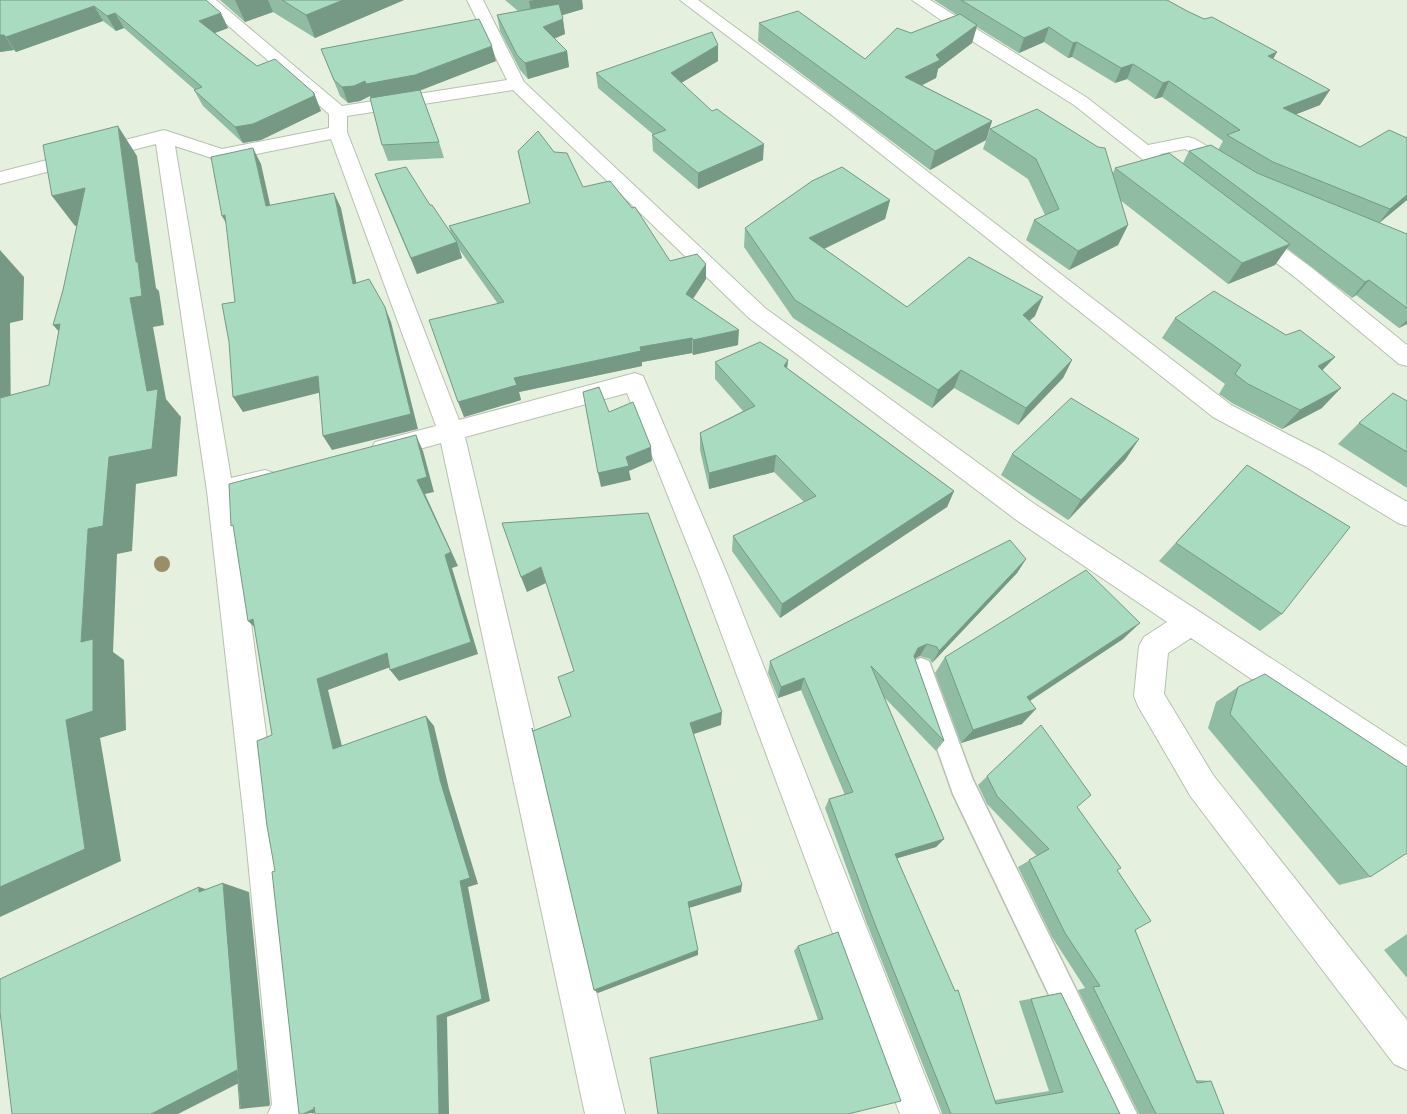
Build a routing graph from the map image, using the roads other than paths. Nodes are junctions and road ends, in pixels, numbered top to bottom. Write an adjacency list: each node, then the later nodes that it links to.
1 (207, 0): 6 (street)
2 (475, 0): 5 (street)
3 (688, 0): 18 (street)
4 (920, 0): 8 (street)
5 (516, 84): 6 (street); 19 (street)
6 (338, 122): 7 (street); 14 (street)
7 (164, 136): 9 (street); 17 (street)
8 (1144, 152): 10 (street); 11 (street)
9 (0, 178)
10 (1247, 178)
11 (1198, 194)
12 (1236, 223): 13 (street)
13 (1407, 358)
14 (451, 432): 15 (street); 24 (street); 25 (street)
15 (364, 454)
16 (288, 474): 17 (street)
17 (220, 491): 23 (street)
18 (1407, 515)
19 (1191, 623): 21 (street); 22 (street)
20 (921, 670): 26 (lane)
21 (1407, 766)
22 (1407, 1051)
23 (288, 1114)
24 (605, 1114)
25 (920, 1114)
26 (1122, 1114)

